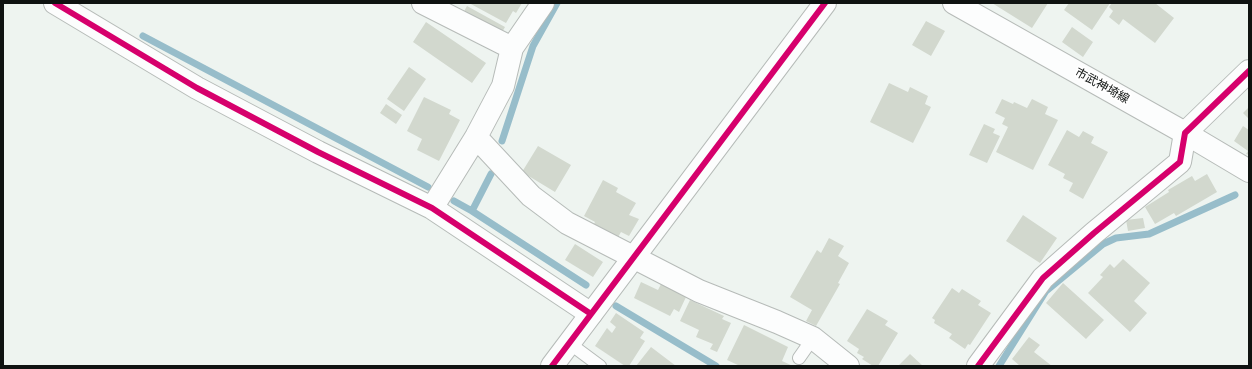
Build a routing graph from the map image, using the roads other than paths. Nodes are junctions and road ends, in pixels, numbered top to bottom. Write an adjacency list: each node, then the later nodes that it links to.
1 (424, 3): 6 (street)
2 (543, 3): 6 (street)
3 (825, 3): 12 (street)
4 (954, 3): 8 (street, 市武神埼線)
5 (61, 5): 11 (street)
6 (512, 48): 9 (street)
7 (1249, 72): 8 (street)
8 (1185, 133): 10 (street, 市武神埼線); 20 (street)
9 (476, 137): 11 (street); 12 (street)
10 (1249, 171)
11 (432, 208): 13 (street)
12 (634, 257): 13 (street); 14 (street)
13 (591, 314): 15 (street)
14 (813, 338): 16 (lane); 19 (street)
15 (569, 343): 17 (street); 18 (lane)
16 (799, 358)
17 (552, 366)
18 (600, 366)
19 (848, 366)
20 (978, 366)

